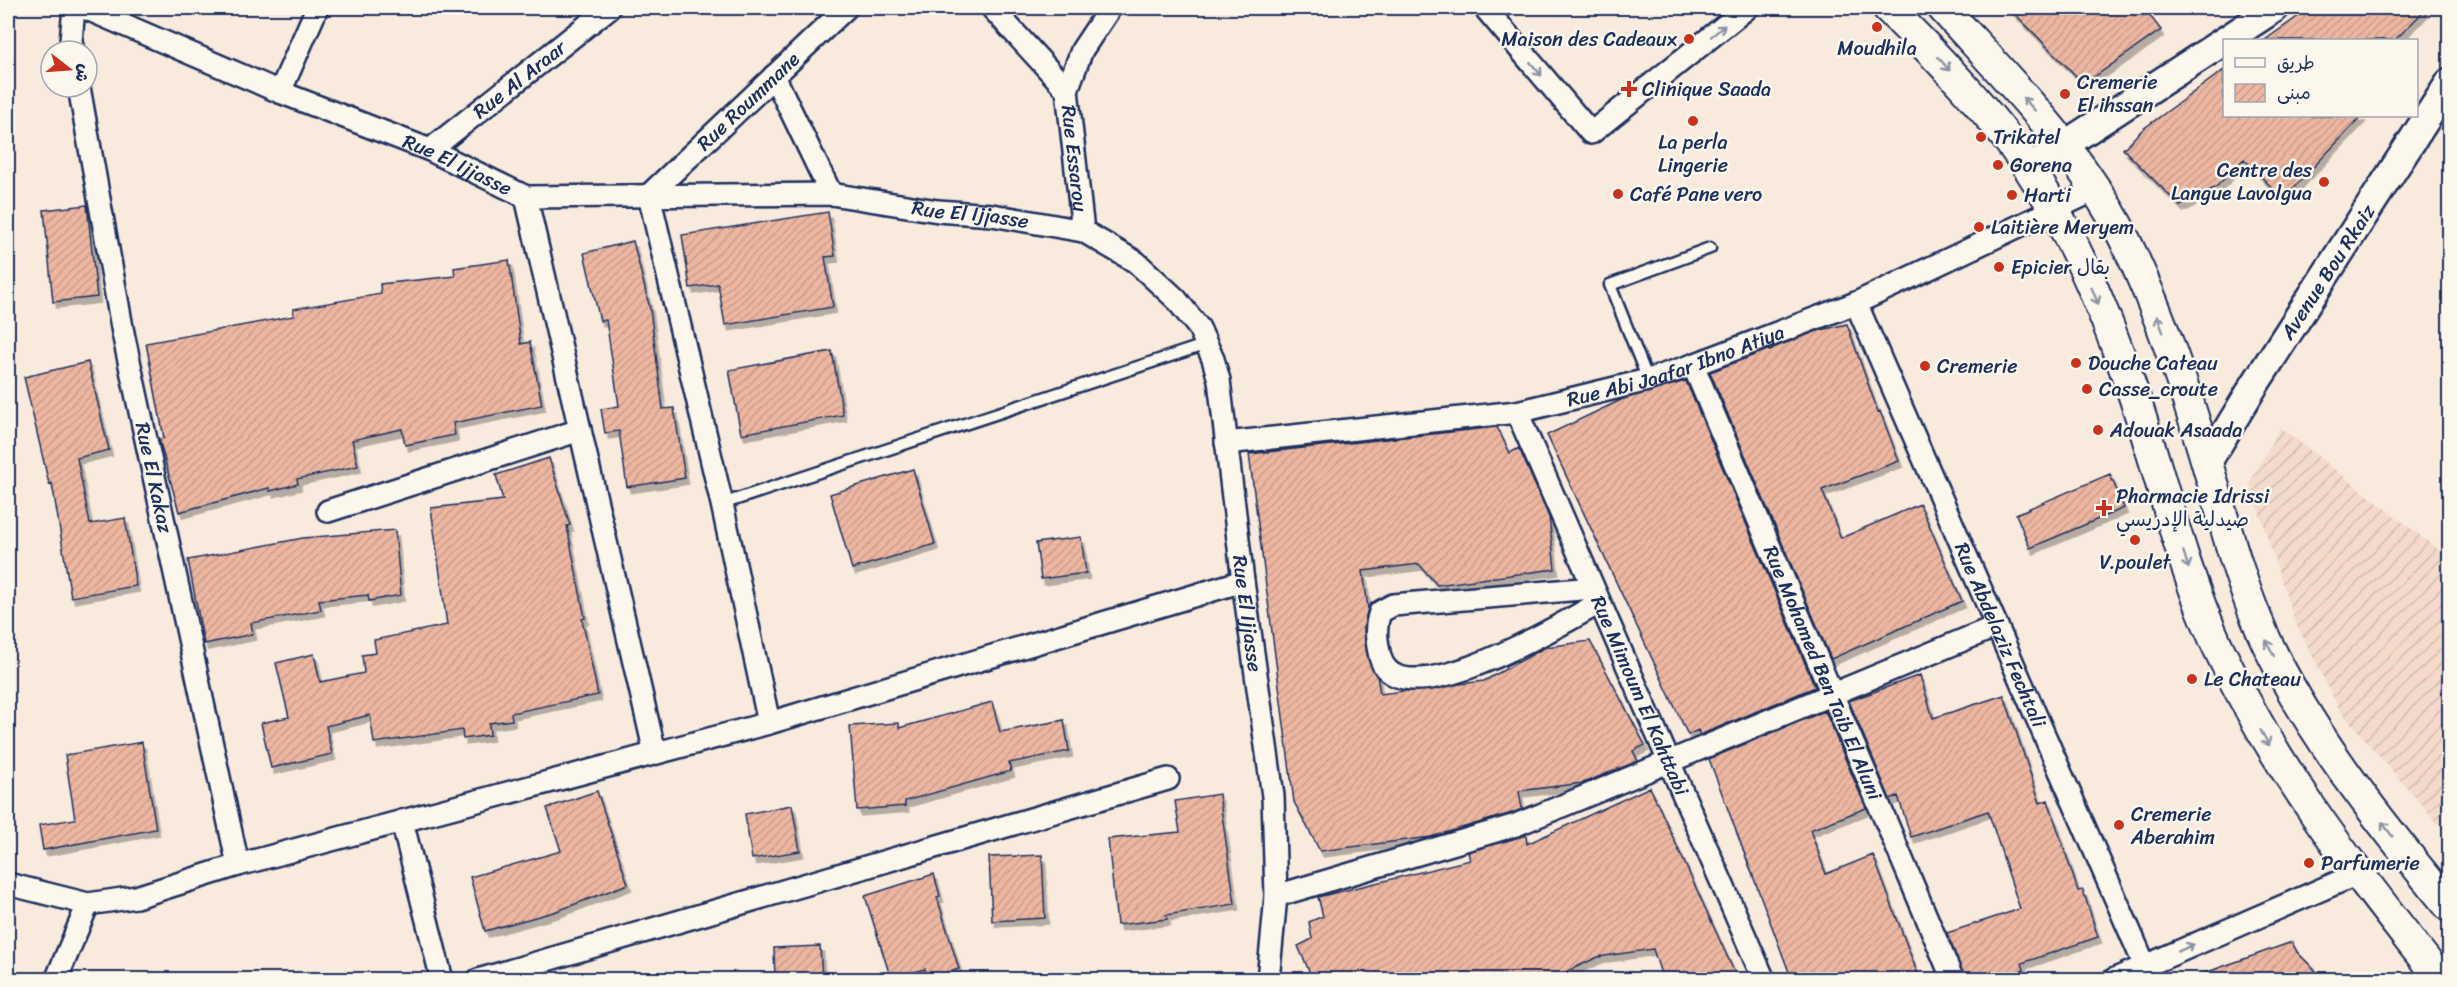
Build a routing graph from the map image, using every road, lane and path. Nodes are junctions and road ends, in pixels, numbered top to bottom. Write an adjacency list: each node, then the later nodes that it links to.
1 (74, 8): 13 (street)
2 (85, 8): 19 (street, Rue El Ijjasse)
3 (317, 8): 19 (street)
4 (609, 8): 22 (street, Rue Al Araar)
5 (846, 8): 16 (street, Rue Roummane)
6 (992, 8): 18 (street, Rue Essarou)
7 (1110, 8): 18 (street)
8 (1485, 8): 9 (street, one-way to 9)
9 (1747, 8)
10 (1888, 8): 23 (main road, one-way to 23)
11 (1943, 8): 21 (main road, one-way to 11)
12 (2275, 8): 14 (street)
13 (71, 39)
14 (2227, 39)
15 (2223, 41): 21 (street)
16 (774, 76): 25 (street); 26 (street, Rue Roummane)
17 (2450, 82): 38 (street, Avenue Bou Rkaiz)
18 (1067, 90): 29 (street, Rue Essarou)
19 (280, 92): 22 (street, Rue El Ijjasse)
20 (81, 99): 50 (street, Rue El Kakaz)
21 (2063, 144): 23 (street); 24 (main road)
22 (430, 150): 27 (street, Rue El Ijjasse)
23 (2029, 168): 28 (main road)
24 (2096, 190): 28 (street, Rue Abi Jaafar Ibno Atiya); 38 (main road, one-way to 24)
25 (831, 194): 26 (street, Rue El Ijjasse); 29 (street, Rue El Ijjasse)
26 (649, 195): 27 (street, Rue El Ijjasse); 39 (street)
27 (526, 197): 36 (street)
28 (2056, 211): 31 (street, Rue Abi Jaafar Ibno Atiya); 51 (main road, one-way to 51)
29 (1083, 231): 32 (street, Rue El Ijjasse)
30 (1710, 248): 34 (lane)
31 (1856, 303): 33 (street, Rue Abi Jaafar Ibno Atiya); 43 (street, Rue Abdelaziz Fechtali)
32 (1207, 344): 37 (street, Rue El Ijjasse); 39 (lane)
33 (1693, 365): 34 (street, Rue Abi Jaafar Ibno Atiya); 44 (street, Rue Mohamed Ben Taib El Aluni)
34 (1648, 380): 35 (street, Rue Abi Jaafar Ibno Atiya)
35 (1517, 412): 37 (street, Rue Abi Jaafar Ibno Atiya); 42 (street, Rue Mimoum El Kahttabi)
36 (580, 430): 40 (street); 46 (street)
37 (1226, 443): 41 (street, Rue El Ijjasse)
38 (2207, 463): 55 (main road, one-way to 38)
39 (723, 504): 45 (street)
40 (328, 511)
41 (1243, 581): 45 (street); 53 (street, Rue El Ijjasse)
42 (1596, 596): 42 (street); 47 (street, Rue Mimoum El Kahttabi)
43 (1997, 626): 44 (street); 56 (street, Rue Abdelaziz Fechtali)
44 (1831, 694): 47 (street); 63 (street, Rue Mohamed Ben Taib El Aluni)
45 (769, 723): 46 (street)
46 (656, 753): 49 (street)
47 (1671, 761): 53 (street); 62 (street, Rue Mimoum El Kahttabi)
48 (1168, 779): 60 (street)
49 (402, 821): 50 (street); 59 (street)
50 (238, 865): 54 (street)
51 (2357, 874): 56 (street, one-way to 51); 64 (main road)
52 (8, 884): 54 (street)
53 (1275, 896): 61 (street, Rue El Ijjasse)
54 (88, 904): 58 (street)
55 (2450, 907)
56 (2145, 966): 57 (street)
57 (2114, 979)
58 (56, 980)
59 (442, 980)
60 (478, 980)
61 (1268, 980)
62 (1764, 980)
63 (1953, 980)
64 (2441, 980)

